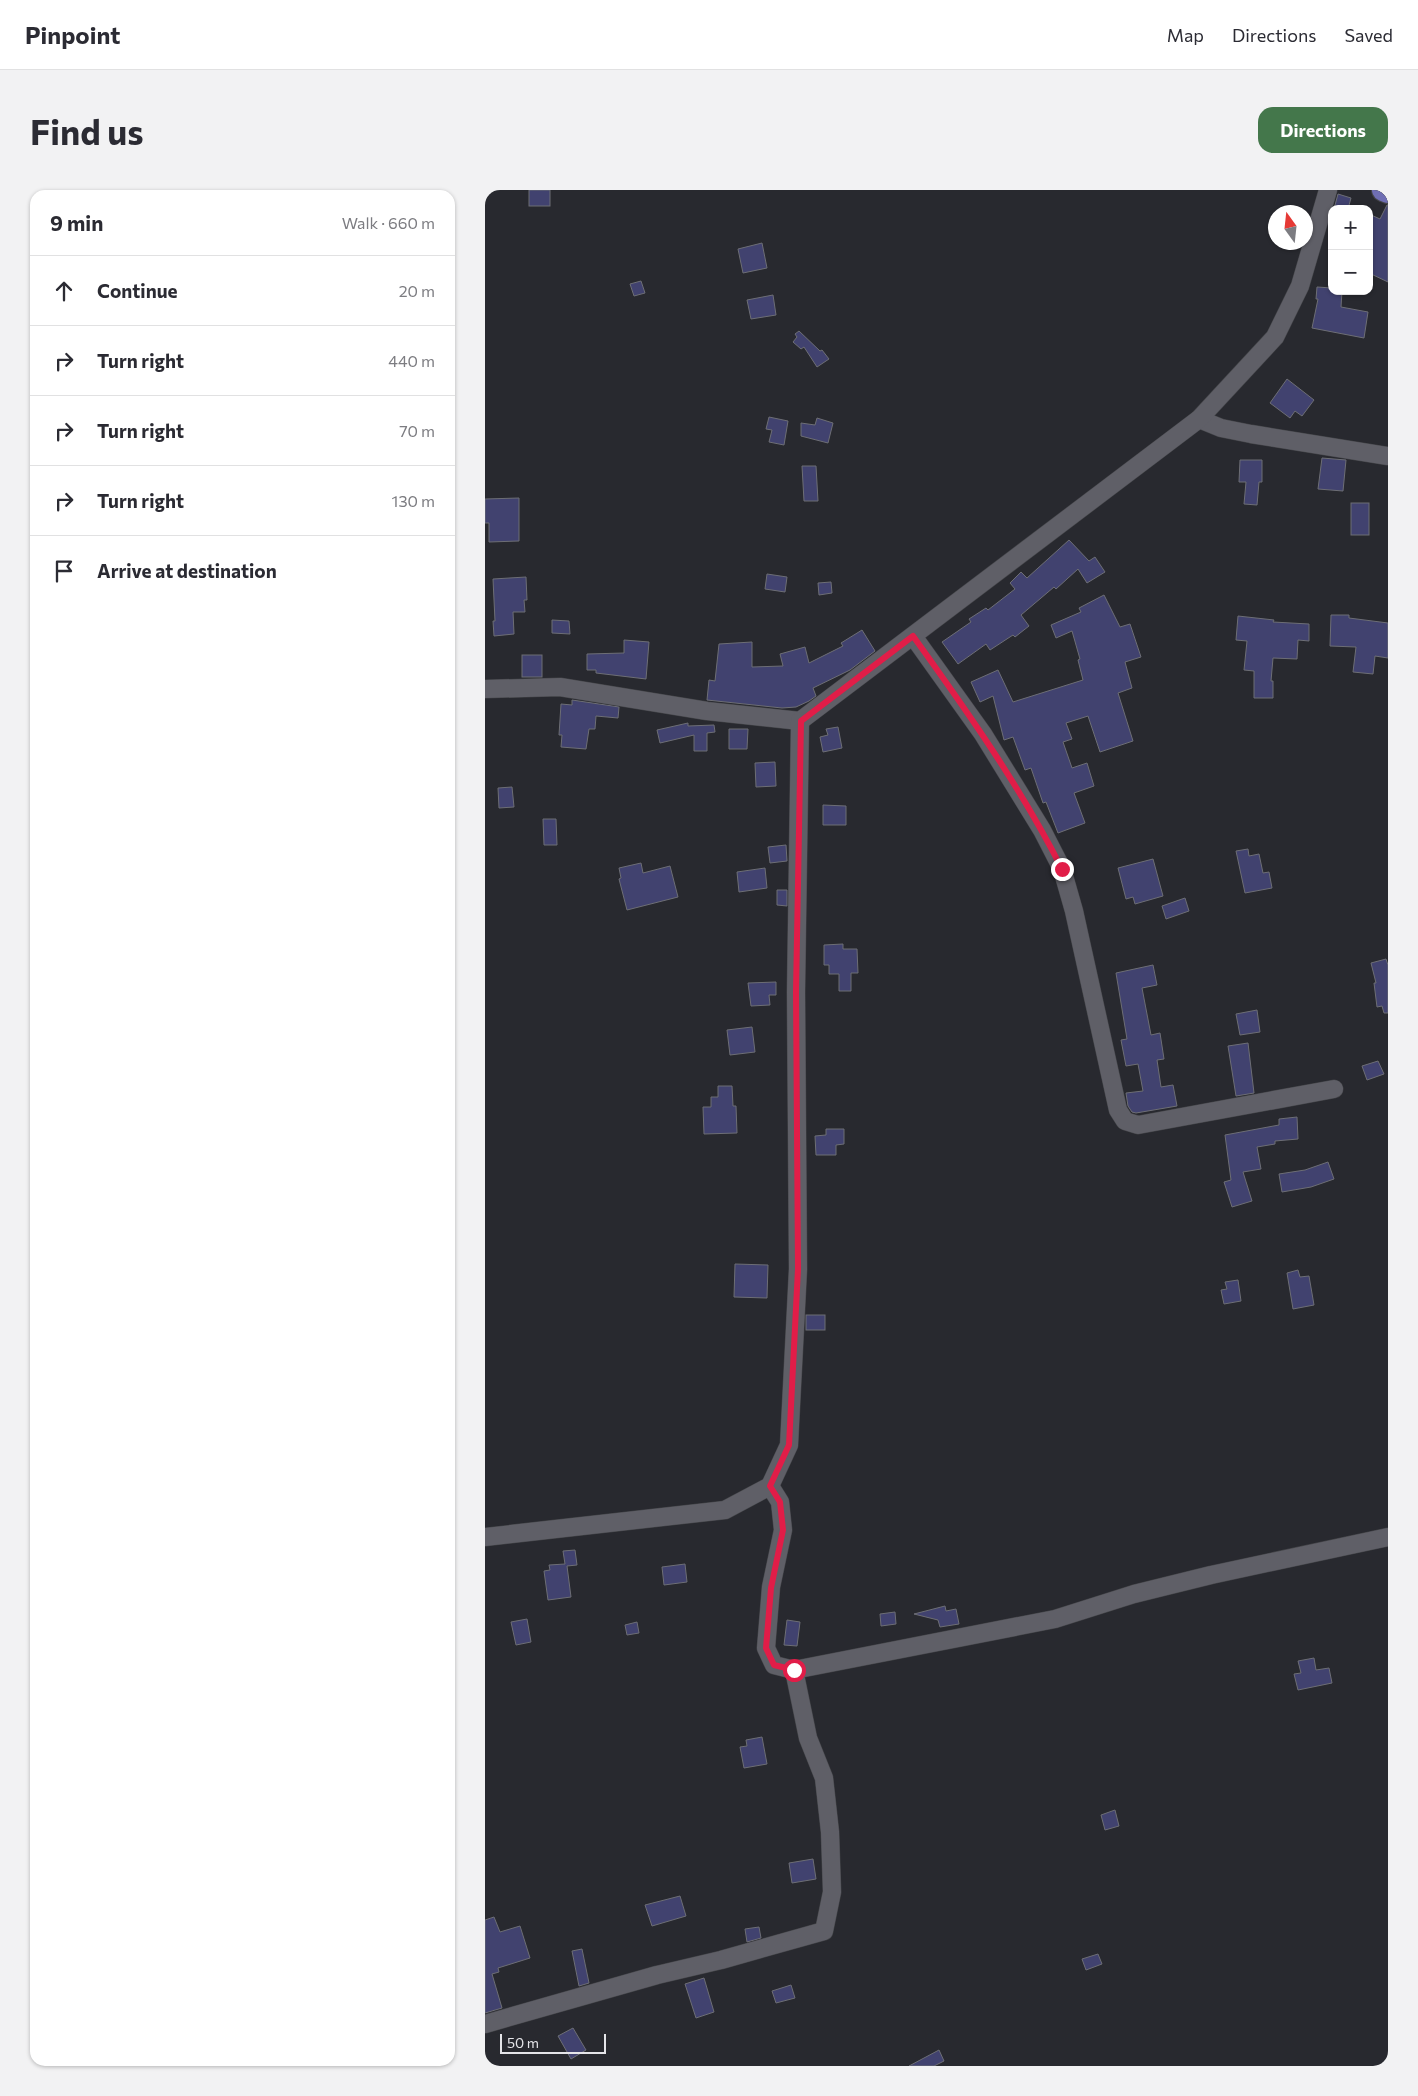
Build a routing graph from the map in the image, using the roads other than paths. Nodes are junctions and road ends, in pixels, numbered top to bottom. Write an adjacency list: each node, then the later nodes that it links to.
1 (1328, 190): 4 (street)
2 (1383, 190): 3 (main road)
3 (1388, 192)
4 (1199, 419): 5 (street); 6 (street)
5 (1388, 456)
6 (913, 636): 8 (street); 9 (street)
7 (485, 689): 8 (street)
8 (801, 721): 10 (street)
9 (1334, 1089)
10 (770, 1486): 11 (street); 13 (street)
11 (485, 1536)
12 (1388, 1536): 13 (street)
13 (794, 1670): 14 (street)
14 (485, 2024)

